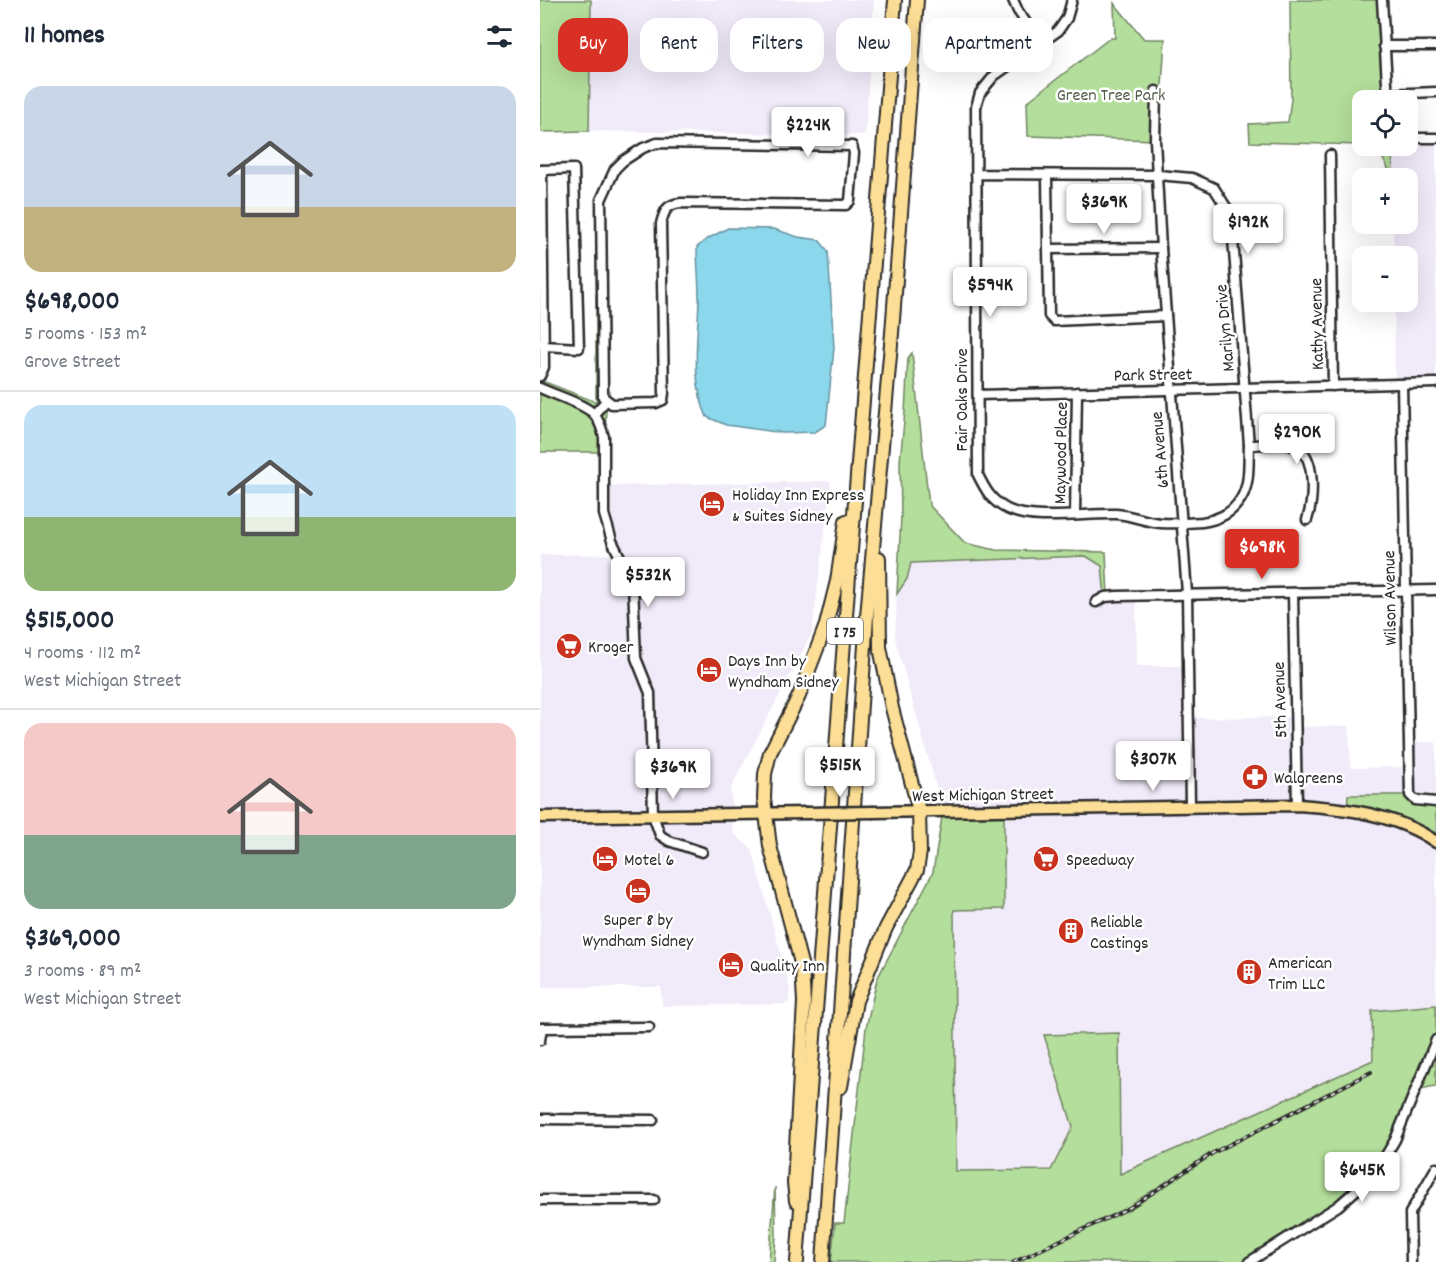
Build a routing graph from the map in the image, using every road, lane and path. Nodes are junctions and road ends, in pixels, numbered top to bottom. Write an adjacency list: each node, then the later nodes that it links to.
1 (895, 0): 38 (highway, I 75)
2 (917, 0): 39 (highway, I 75)
3 (1013, 0): 6 (street)
4 (1072, 0): 7 (street, Fair Oaks Drive)
5 (1382, 0): 9 (street)
6 (1023, 18)
7 (1053, 35)
8 (1436, 45): 9 (street)
9 (1384, 46): 11 (street)
10 (1000, 72): 19 (street, Fair Oaks Drive)
11 (1387, 90)
12 (1156, 91): 20 (street, 6th Avenue)
13 (1436, 92): 14 (street)
14 (1418, 94)
15 (1418, 138): 16 (street)
16 (1436, 138)
17 (1330, 155): 29 (street, Kathy Avenue)
18 (541, 170): 25 (street); 25 (street)
19 (976, 174): 21 (street, Marilyn Drive); 34 (street, Fair Oaks Drive)
20 (1158, 175): 21 (street, Marilyn Drive); 22 (street, 6th Avenue); 31 (street, Marilyn Drive)
21 (1047, 176): 23 (street)
22 (1161, 248): 23 (street); 24 (street, 6th Avenue)
23 (1048, 249): 24 (street)
24 (1166, 316): 32 (street, 6th Avenue)
25 (542, 345): 26 (street)
26 (540, 376)
27 (1436, 383): 28 (street, Park Street)
28 (1402, 384): 29 (street, Park Street); 44 (street, Wilson Avenue)
29 (1333, 386): 31 (street, Park Street)
30 (540, 388): 36 (street)
31 (1245, 388): 32 (street, Park Street); 37 (street, Marilyn Drive)
32 (1170, 390): 33 (street, Park Street); 42 (street, 6th Avenue)
33 (1077, 392): 34 (street, Park Street); 40 (street, Maywood Place)
34 (978, 394): 40 (street, Fair Oaks Drive)
35 (606, 400): 35 (street); 36 (street)
36 (594, 414): 53 (street)
37 (1249, 446): 41 (street); 42 (street, Marilyn Drive)
38 (858, 455): 52 (highway); 67 (highway, I 75)
39 (879, 486): 51 (highway); 63 (highway, I 75)
40 (1075, 515): 42 (street, Fair Oaks Drive)
41 (1307, 520)
42 (1183, 522): 45 (street, 6th Avenue)
43 (1436, 590): 44 (street)
44 (1405, 591): 46 (street); 48 (street, Wilson Avenue)
45 (1187, 593): 46 (street); 47 (street); 49 (street, 6th Avenue)
46 (1293, 593): 50 (street, 5th Avenue)
47 (1096, 602)
48 (1436, 802)
49 (1190, 806): 50 (main road, West Michigan Street); 51 (main road, West Michigan Street)
50 (1298, 806): 55 (main road, West Michigan Street)
51 (919, 812): 52 (main road, West Michigan Street, bridge); 63 (highway)
52 (766, 813): 53 (main road, West Michigan Street); 67 (highway)
53 (653, 816): 54 (main road, West Michigan Street); 56 (street)
54 (540, 817)
55 (1436, 843)
56 (702, 852)
57 (541, 1027): 58 (street); 59 (street)
58 (649, 1027)
59 (540, 1040)
60 (1436, 1040): 70 (street)
61 (540, 1119): 62 (street)
62 (653, 1120)
63 (829, 1157): 69 (highway, I 75)
64 (1436, 1168): 71 (street)
65 (540, 1200): 66 (street)
66 (654, 1200)
67 (799, 1234): 68 (highway, I 75)
68 (797, 1262)
69 (823, 1262)
70 (1249, 1262)
71 (1411, 1262)

